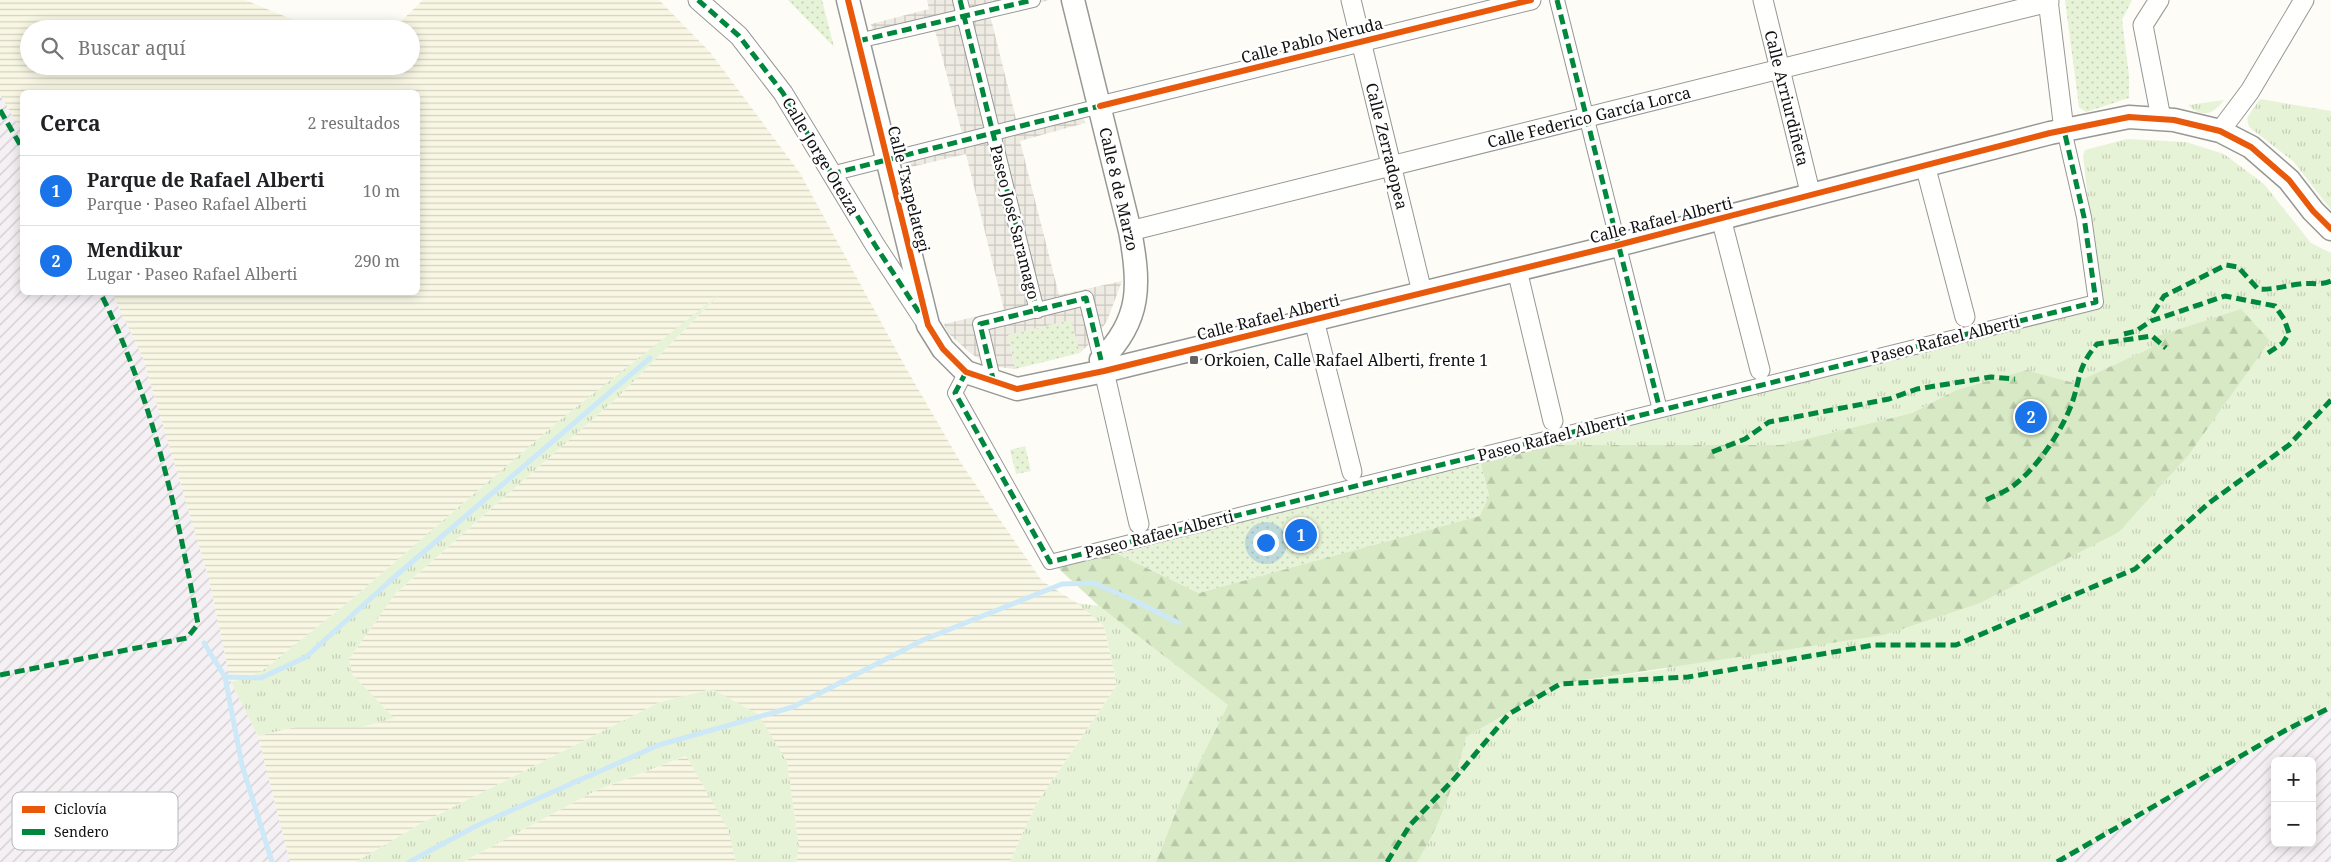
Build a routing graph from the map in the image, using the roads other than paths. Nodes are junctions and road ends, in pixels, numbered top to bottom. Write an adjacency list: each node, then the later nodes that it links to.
1 (698, 0): 26 (street, Calle Jorge Oteiza)
2 (848, 0): 14 (street, Calle Txapelategi)
3 (960, 0): 13 (street, Paseo José Saramago)
4 (1033, 0): 13 (street)
5 (1072, 0): 17 (street, Calle 8 de Marzo)
6 (1351, 0): 15 (street, Calle Zerradopea)
7 (1531, 0): 15 (street, Calle Pablo Neruda)
8 (1557, 0): 19 (street)
9 (1763, 0): 16 (street, Calle Arriurdiñeta)
10 (2159, 0): 18 (street)
11 (2304, 0): 21 (street)
12 (2048, 1): 16 (street, Calle Federico García Lorca); 20 (street)
13 (964, 16): 14 (street); 22 (street, Paseo José Saramago)
14 (858, 41): 23 (street, Calle Txapelategi)
15 (1362, 42): 17 (street, Calle Pablo Neruda); 24 (street, Calle Zerradopea)
16 (1780, 68): 19 (street, Calle Federico García Lorca); 27 (street, Calle Arriurdiñeta)
17 (1100, 106): 22 (street, Paseo José Saramago); 30 (street, Calle 8 de Marzo)
18 (2161, 118): 20 (street, Calle Rafael Alberti); 21 (street, Calle Rafael Alberti)
19 (1586, 119): 24 (street, Calle Federico García Lorca); 31 (street)
20 (2064, 130): 25 (street, Calle Rafael Alberti); 42 (street, Paseo Rafael Alberti)
21 (2220, 132): 29 (street, Calle Rafael Alberti)
22 (993, 133): 23 (street, Paseo José Saramago); 34 (street, Paseo José Saramago)
23 (887, 160): 26 (street, Paseo José Saramago); 37 (street, Calle Txapelategi)
24 (1392, 166): 30 (street, Calle Federico García Lorca); 33 (street, Calle Zerradopea)
25 (1924, 166): 27 (street, Calle Rafael Alberti); 35 (street)
26 (831, 174): 37 (street, Calle Jorge Oteiza)
27 (1811, 196): 28 (street, Calle Rafael Alberti)
28 (1721, 218): 31 (street, Calle Rafael Alberti); 39 (street, Calle Rafael Alberti)
29 (2331, 229)
30 (1130, 231): 38 (street, Calle 8 de Marzo)
31 (1618, 246): 32 (street, Calle Rafael Alberti); 42 (street)
32 (1517, 270): 33 (street, Calle Rafael Alberti); 43 (street)
33 (1422, 292): 36 (street, Calle Rafael Alberti)
34 (1037, 311): 38 (street, Paseo José Saramago); 41 (street, Paseo José Saramago)
35 (1965, 317)
36 (1314, 320): 38 (street, Calle Rafael Alberti); 44 (street, Calle Rafael Alberti)
37 (928, 325): 40 (street, Calle Txapelategi)
38 (1102, 365): 41 (street, Calle Rafael Alberti); 45 (street)
39 (1760, 370)
40 (966, 372): 41 (street, Calle Rafael Alberti); 42 (street, Paseo Rafael Alberti)
41 (994, 383)
42 (1660, 410)
43 (1554, 421)
44 (1352, 472)
45 (1139, 524)

